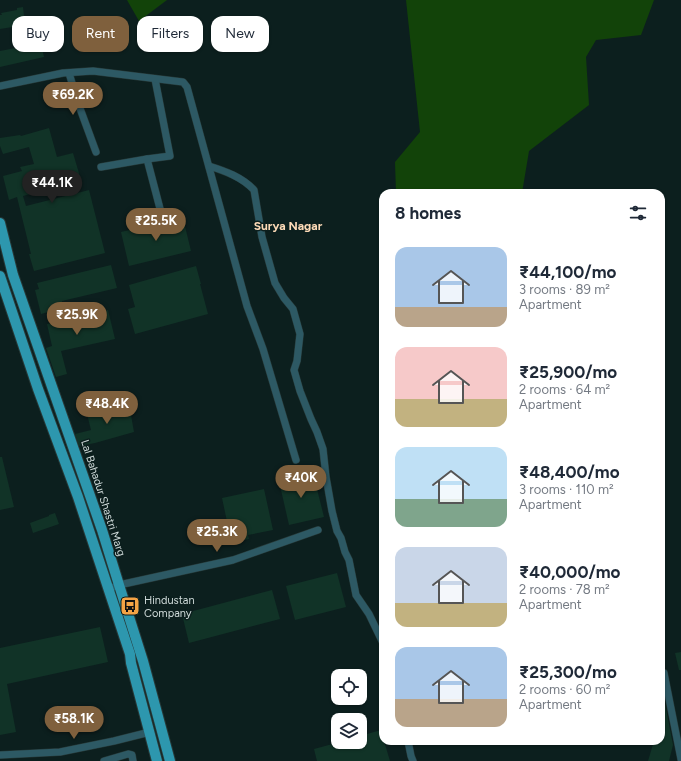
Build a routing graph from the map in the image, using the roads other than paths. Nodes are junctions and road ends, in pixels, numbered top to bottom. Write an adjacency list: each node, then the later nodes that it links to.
1 (69, 73): 2 (street); 3 (street); 4 (street)
2 (155, 79): 5 (street); 6 (street)
3 (0, 86)
4 (96, 152)
5 (147, 159): 7 (street); 8 (street)
6 (209, 166): 13 (street); 17 (street)
7 (101, 167)
8 (163, 220)
9 (0, 226): 11 (main road, Lal Bahadur Shastri Marg)
10 (0, 276): 12 (main road)
11 (72, 442): 12 (main road); 15 (main road, Lal Bahadur Shastri Marg)
12 (60, 446): 16 (main road)
13 (296, 460)
14 (318, 530): 15 (street)
15 (119, 585): 16 (street); 27 (main road, Lal Bahadur Shastri Marg)
16 (108, 588): 19 (main road)
17 (379, 635)
18 (665, 678): 23 (street)
19 (150, 732): 22 (street); 26 (main road)
20 (409, 745): 28 (street)
21 (0, 755): 22 (street)
22 (31, 758)
23 (681, 760)
24 (104, 761): 25 (street)
25 (133, 761)
26 (157, 761)
27 (170, 761)
28 (414, 761)

